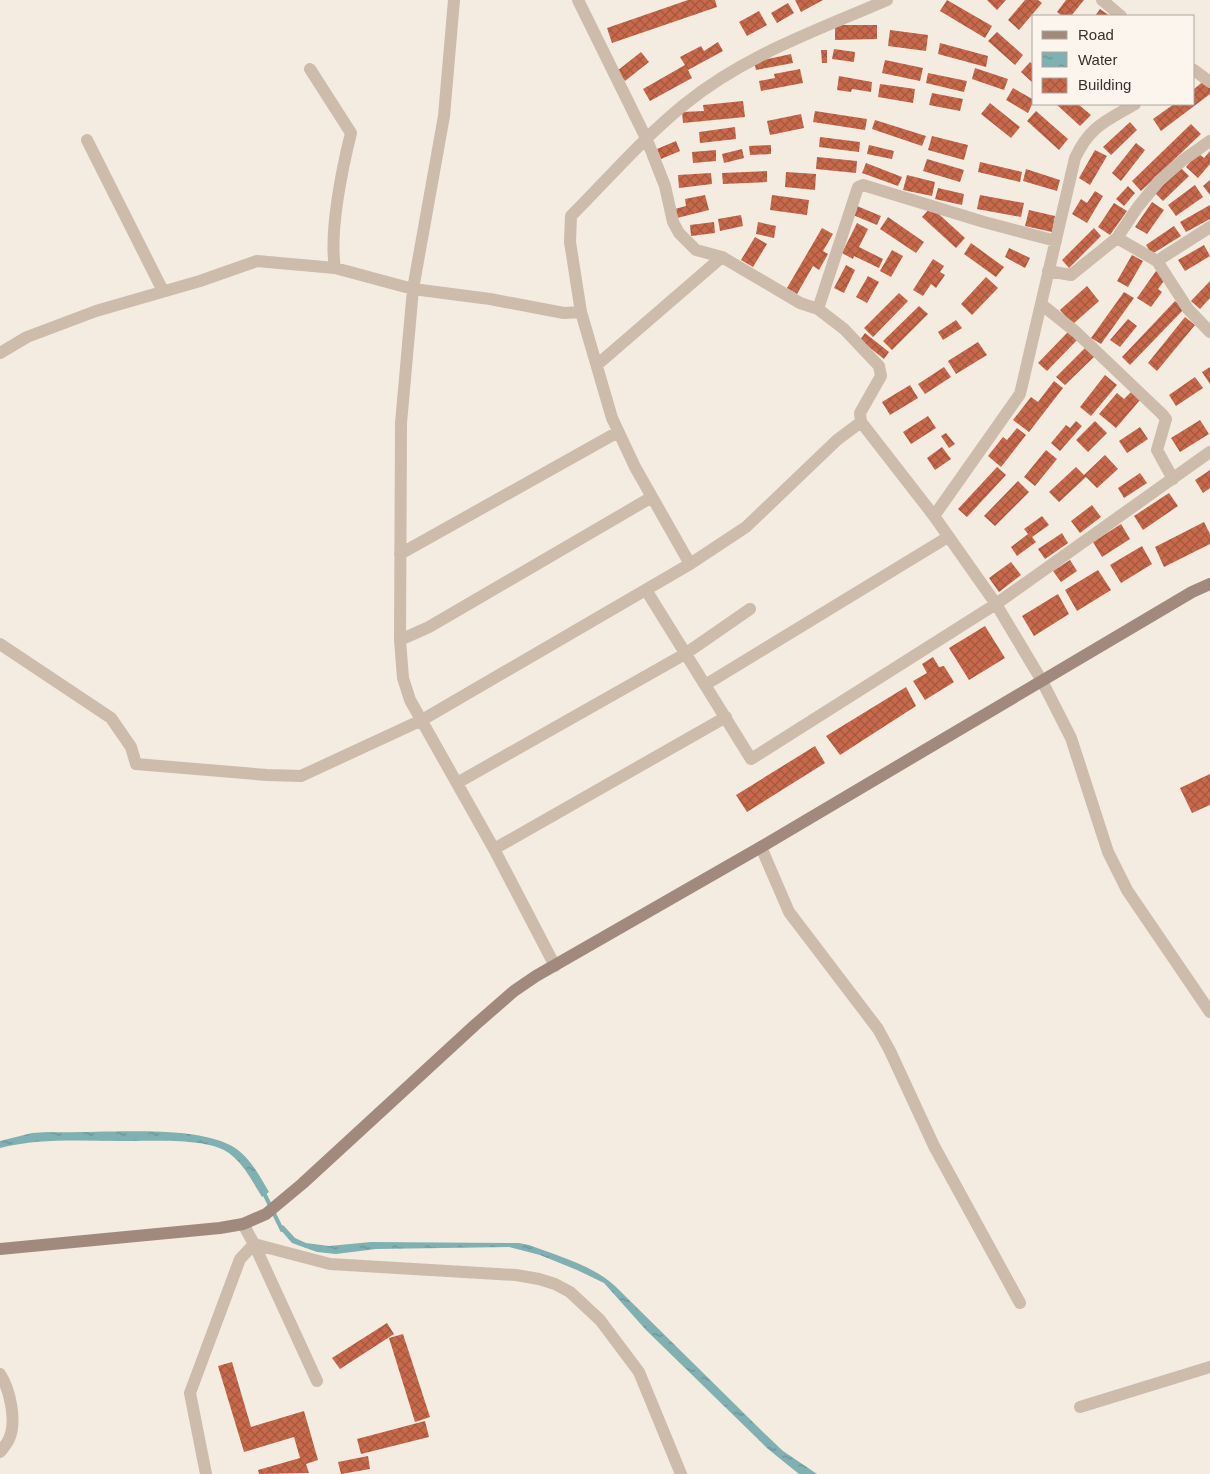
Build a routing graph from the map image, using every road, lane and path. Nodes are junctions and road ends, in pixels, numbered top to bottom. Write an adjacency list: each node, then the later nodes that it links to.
1 (454, 0): 20 (street)
2 (578, 0): 11 (street)
3 (888, 0): 11 (street)
4 (1102, 0): 5 (street)
5 (1120, 15)
6 (310, 69): 18 (street)
7 (1195, 71): 8 (street)
8 (1210, 82)
9 (1133, 105): 15 (street)
10 (87, 140): 21 (street)
11 (647, 140): 16 (street); 24 (street)
12 (1210, 141): 14 (street)
13 (1210, 227): 17 (street)
14 (1117, 238): 17 (street); 19 (street)
15 (1056, 240): 19 (street); 23 (street)
16 (722, 257): 23 (street); 27 (street)
17 (1157, 261): 25 (street)
18 (335, 268): 20 (street); 21 (street)
19 (1048, 271): 22 (street)
20 (413, 290): 24 (street); 35 (street)
21 (164, 291): 26 (street)
22 (1041, 304): 31 (street); 33 (street)
23 (818, 309): 28 (street)
24 (581, 312): 27 (street)
25 (1210, 332)
26 (0, 353)
27 (598, 364): 29 (street)
28 (861, 422): 33 (street); 36 (street)
29 (618, 432): 32 (street); 35 (street)
30 (1210, 452): 31 (street)
31 (1172, 479): 39 (street)
32 (652, 497): 36 (street); 41 (street)
33 (934, 516): 34 (street)
34 (948, 537): 39 (street); 45 (street)
35 (400, 554): 41 (street)
36 (690, 564): 38 (street)
37 (1210, 584): 44 (street)
38 (646, 590): 43 (street); 47 (street)
39 (996, 604): 44 (street); 46 (street)
40 (750, 609): 43 (street)
41 (400, 640): 47 (street)
42 (0, 644): 47 (street)
43 (685, 654): 45 (street); 48 (street)
44 (1042, 681): 49 (street); 52 (street)
45 (706, 685): 46 (street)
46 (726, 717): 50 (street)
47 (422, 720): 48 (street)
48 (457, 783): 50 (street)
49 (761, 847): 51 (street); 56 (street)
50 (494, 850): 51 (street)
51 (555, 966): 53 (street)
52 (1210, 1012)
53 (242, 1224): 54 (street); 55 (street)
54 (254, 1244): 59 (street); 62 (street); 63 (street)
55 (0, 1249)
56 (1020, 1303)
57 (1210, 1367): 60 (street)
58 (0, 1374): 61 (street)
59 (317, 1381)
60 (1080, 1407)
61 (0, 1452)
62 (677, 1472)
63 (206, 1474)

